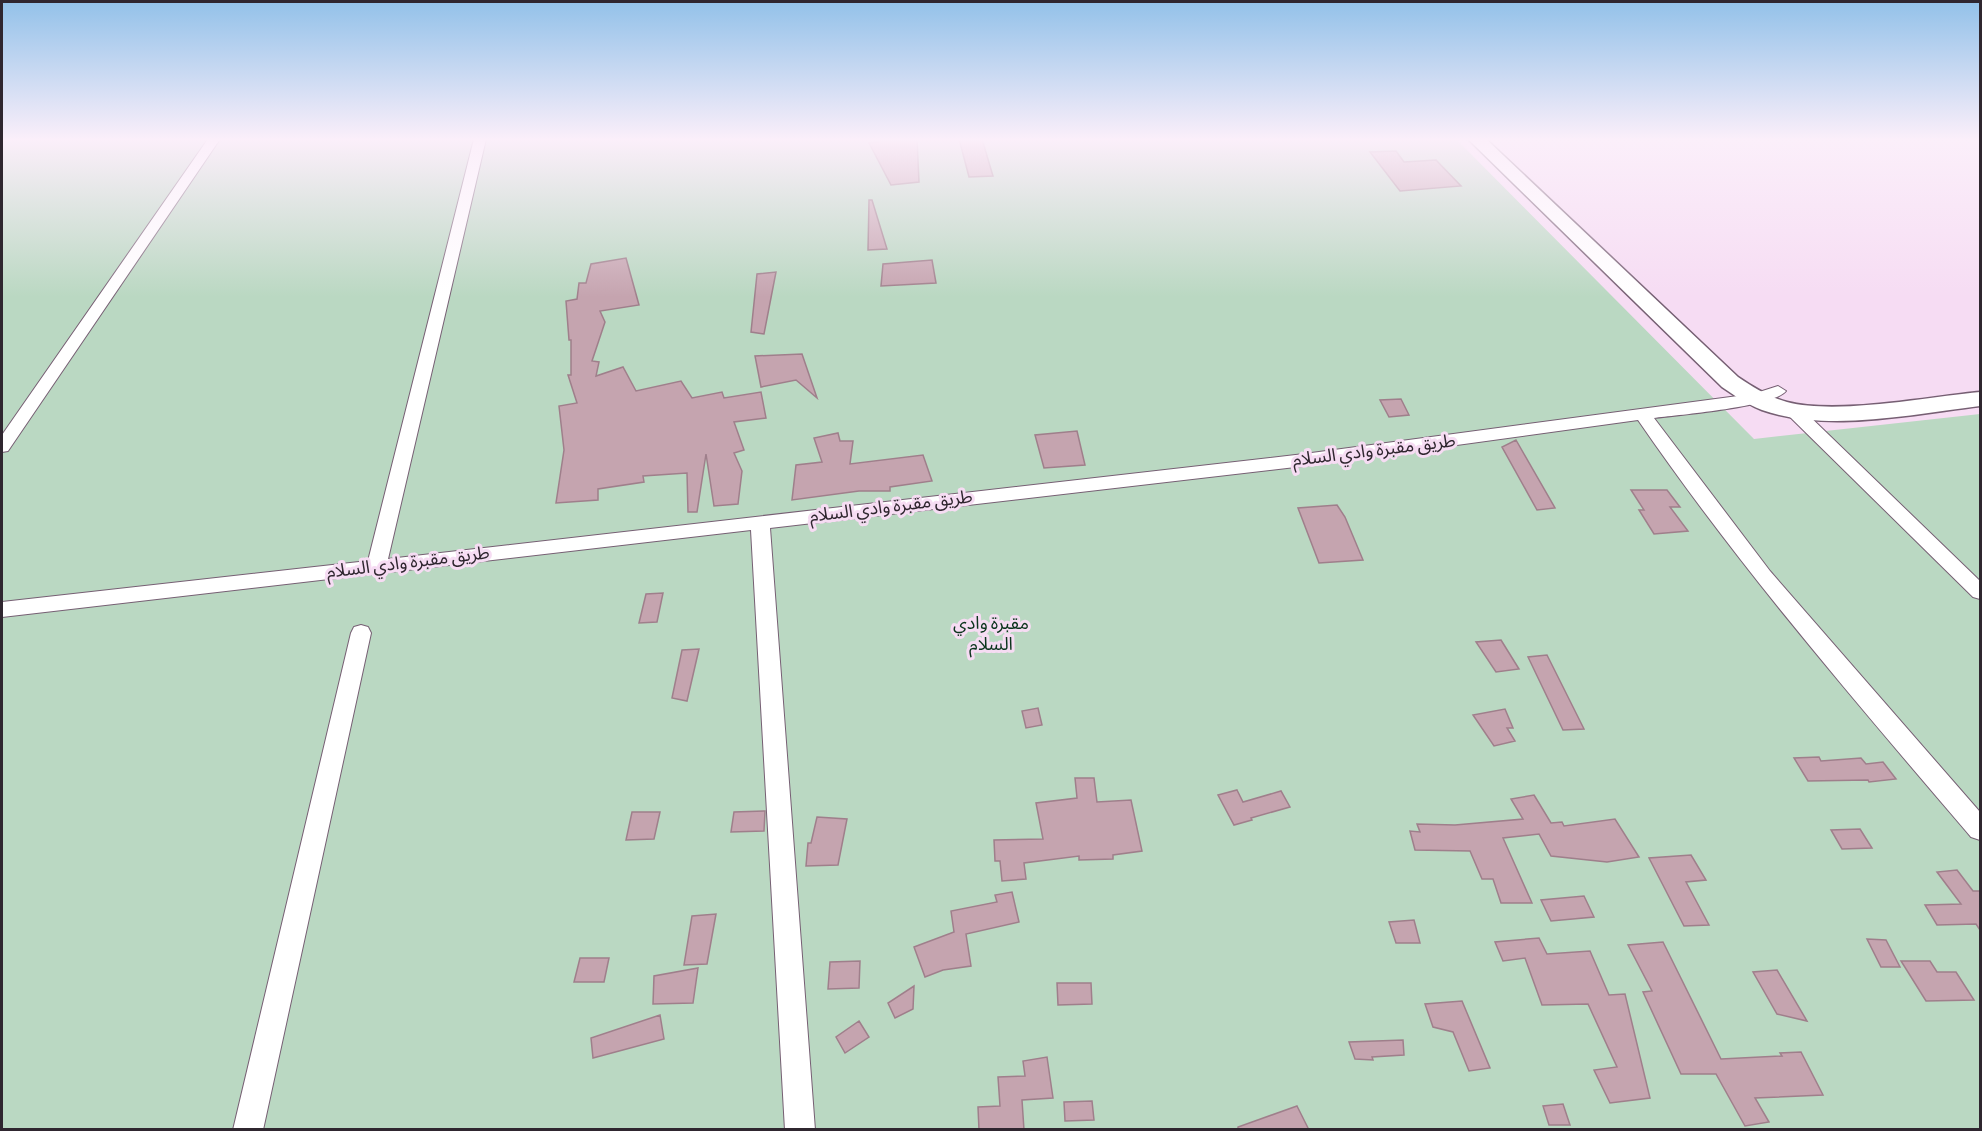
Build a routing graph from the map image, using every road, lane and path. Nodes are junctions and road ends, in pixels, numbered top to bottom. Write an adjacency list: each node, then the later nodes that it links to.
1 (178, 192): 10 (street)
2 (467, 192): 12 (street)
3 (1540, 192): 6 (street)
4 (1542, 192): 7 (street)
5 (1980, 381): 7 (street)
6 (1756, 399): 7 (street); 9 (street, طريق مقبرة وادي السلام)
7 (1785, 399): 8 (street); 13 (street)
8 (1980, 399)
9 (1643, 415): 11 (street, طريق مقبرة وادي السلام); 16 (street)
10 (2, 447)
11 (760, 522): 12 (street, طريق مقبرة وادي السلام); 18 (street)
12 (376, 567): 14 (street, طريق مقبرة وادي السلام)
13 (1980, 592)
14 (2, 610)
15 (361, 633): 17 (street)
16 (1980, 830)
17 (248, 1130)
18 (800, 1130)

